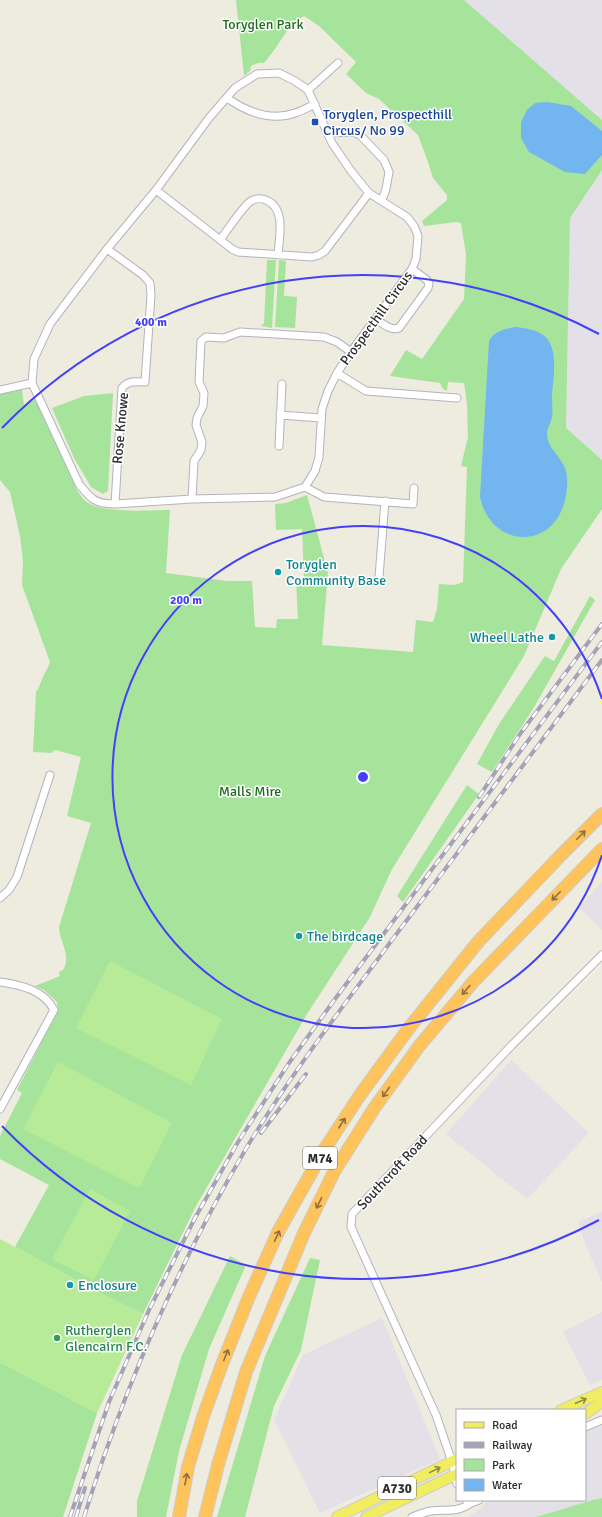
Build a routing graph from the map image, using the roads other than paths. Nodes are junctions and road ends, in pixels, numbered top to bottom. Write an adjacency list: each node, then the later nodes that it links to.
1 (338, 63): 2 (street)
2 (308, 90): 3 (street); 4 (street, Prospecthill Circus)
3 (227, 98): 4 (street); 6 (street)
4 (315, 104): 5 (street, Prospecthill Circus)
5 (328, 133): 7 (street, Prospecthill Circus); 8 (street)
6 (156, 190): 9 (street); 10 (street)
7 (369, 193): 8 (street, Prospecthill Circus); 11 (street)
8 (382, 200): 12 (street, Prospecthill Circus)
9 (220, 240): 11 (street); 11 (street)
10 (107, 250): 16 (street); 27 (street, Rose Knowe)
11 (278, 255)
12 (412, 269): 13 (street, Prospecthill Circus); 13 (street)
13 (376, 319): 14 (street, Prospecthill Circus)
14 (351, 352): 15 (street, Prospecthill Circus); 25 (street)
15 (337, 373): 19 (street); 21 (street, Prospecthill Circus)
16 (32, 383): 18 (street); 27 (street)
17 (282, 384): 20 (street)
18 (0, 390)
19 (457, 398)
20 (280, 415): 21 (street); 22 (street)
21 (321, 418): 23 (street, Prospecthill Circus)
22 (279, 446)
23 (305, 487): 25 (street); 26 (street)
24 (414, 488): 26 (street)
25 (192, 499): 27 (street)
26 (385, 501): 28 (street)
27 (115, 504)
28 (379, 577)
29 (50, 775): 32 (street)
30 (602, 814): 45 (highway, M74, one-way to 30)
31 (602, 848): 46 (highway, M74, one-way to 46)
32 (0, 898)
33 (602, 955): 42 (street, Southcroft Road)
34 (0, 982): 35 (street)
35 (0, 1109)
36 (602, 1392): 38 (main road, one-way to 36)
37 (602, 1402): 39 (main road)
38 (563, 1409)
39 (586, 1413)
40 (602, 1420): 41 (street)
41 (586, 1427)
42 (454, 1460): 43 (street, Southcroft Road); 47 (main road, A730, one-way to 42)
43 (456, 1478): 48 (main road, A730)
44 (468, 1502): 49 (street)
45 (179, 1517)
46 (205, 1517)
47 (337, 1517)
48 (366, 1517)
49 (412, 1517)

